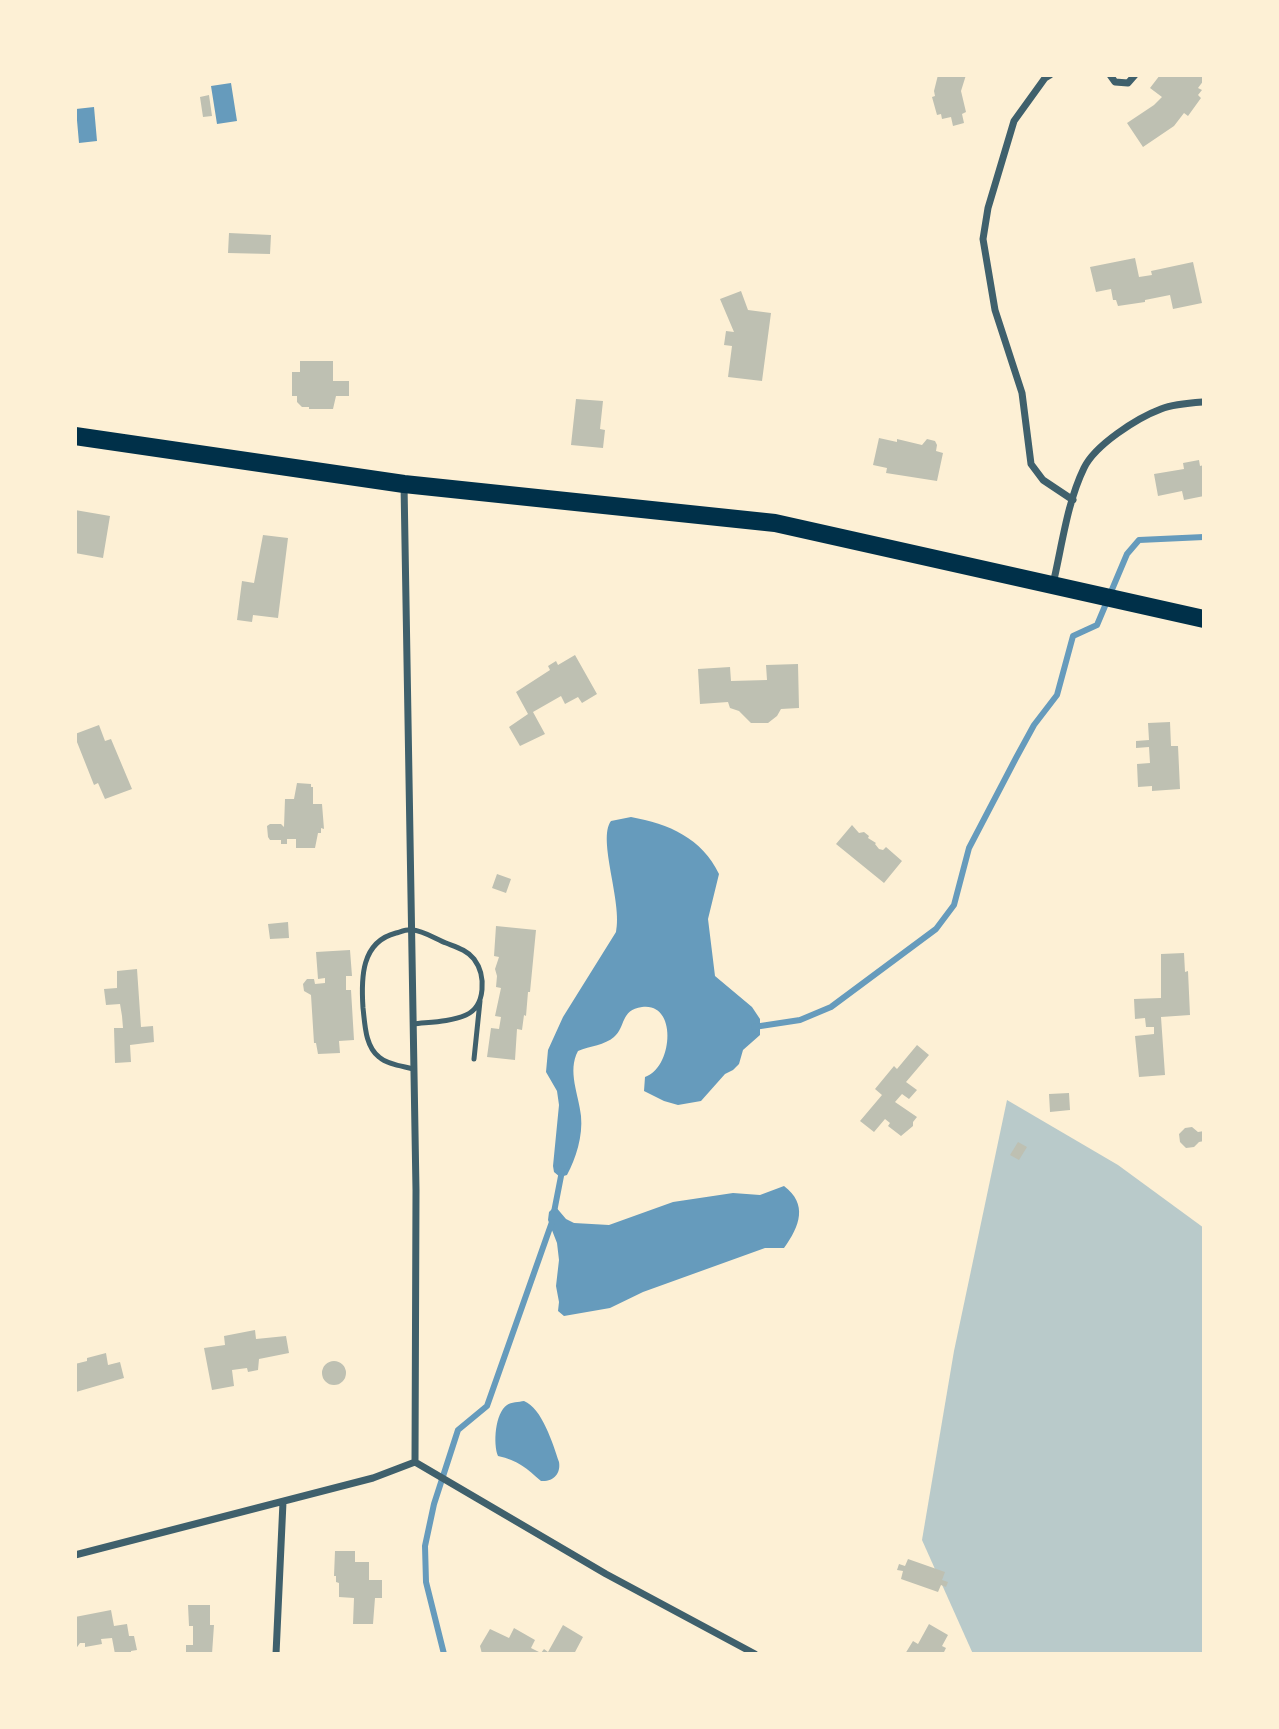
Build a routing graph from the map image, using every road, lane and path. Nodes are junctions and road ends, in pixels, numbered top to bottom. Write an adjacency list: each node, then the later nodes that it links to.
1 (1050, 75): 7 (street)
2 (1110, 75): 3 (street)
3 (1135, 75)
4 (1204, 402): 7 (street)
5 (75, 436): 6 (main road)
6 (404, 484): 8 (main road); 10 (street)
7 (1073, 500): 8 (street)
8 (1053, 584): 9 (main road)
9 (1204, 619)
10 (412, 930): 11 (lane); 12 (street); 14 (lane)
11 (480, 1001): 12 (lane); 13 (lane)
12 (414, 1024): 14 (street)
13 (474, 1059)
14 (414, 1069): 15 (street)
15 (415, 1462): 16 (street); 19 (street)
16 (283, 1502): 17 (street); 18 (street)
17 (75, 1555)
18 (276, 1654)
19 (755, 1654)

